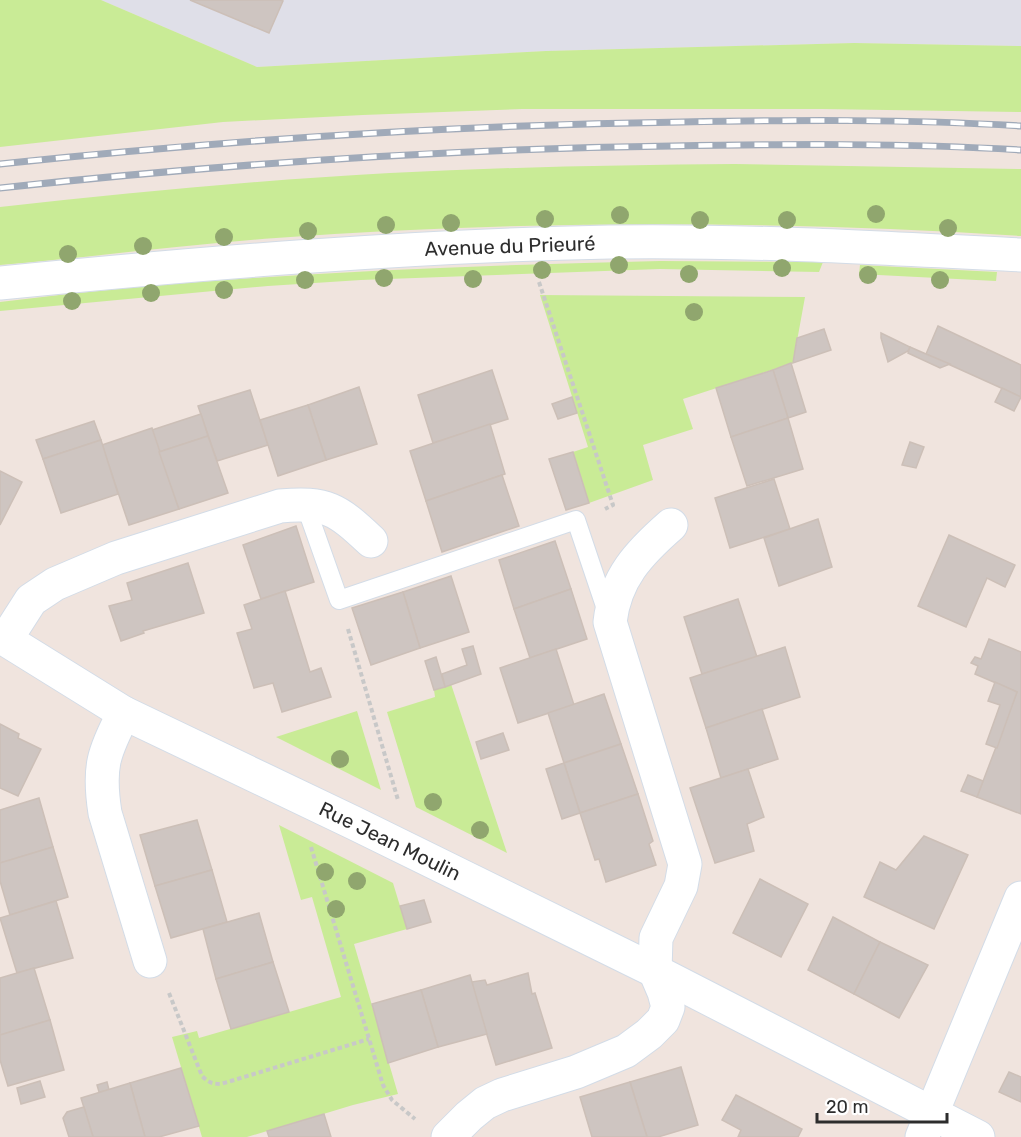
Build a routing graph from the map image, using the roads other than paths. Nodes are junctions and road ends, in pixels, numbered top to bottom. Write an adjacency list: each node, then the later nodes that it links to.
1 (1021, 255): 2 (street, Avenue du Prieuré)
2 (0, 283)
3 (305, 504): 5 (street, Rue Jean Moulin); 6 (lane); 7 (street, Rue Jean Moulin)
4 (671, 525): 6 (street)
5 (371, 541)
6 (610, 622): 11 (street)
7 (3, 638): 8 (street, Rue Jean Moulin)
8 (124, 713): 10 (street); 11 (street, Rue Jean Moulin)
9 (1021, 898): 12 (street)
10 (150, 961)
11 (655, 971): 12 (street, Rue Jean Moulin); 13 (street)
12 (927, 1125): 14 (street, Rue Jean Moulin)
13 (434, 1130)
14 (978, 1137)

